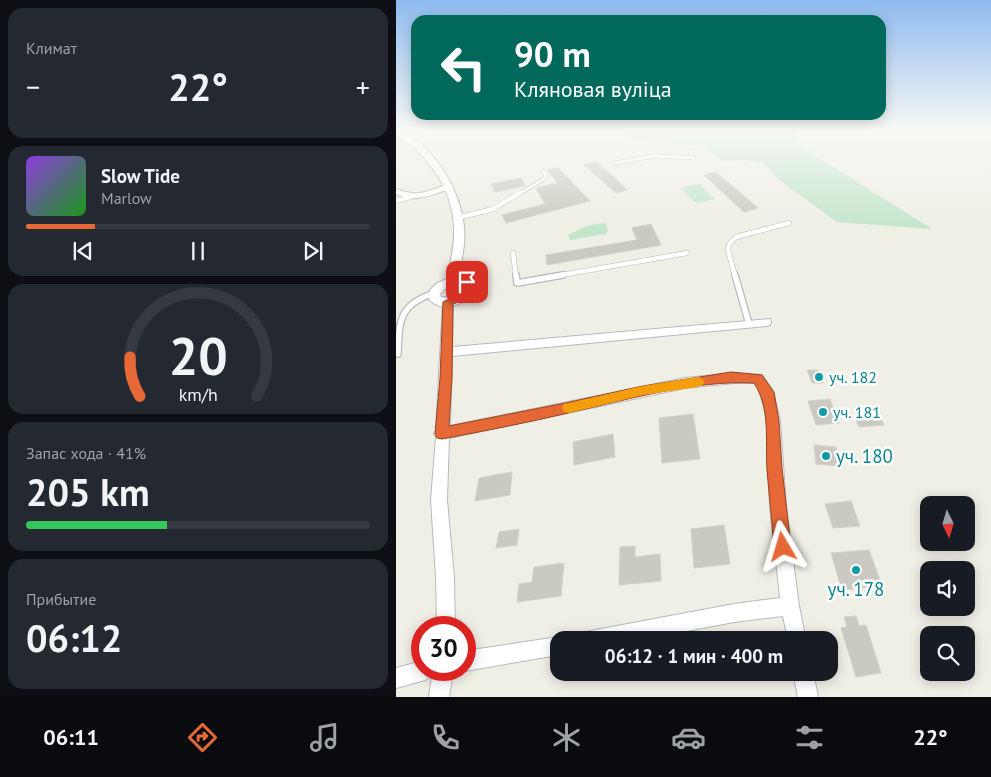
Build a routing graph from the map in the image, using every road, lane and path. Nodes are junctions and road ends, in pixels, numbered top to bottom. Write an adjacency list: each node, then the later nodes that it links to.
1 (434, 162): 5 (street)
2 (620, 162): 3 (lane)
3 (614, 163)
4 (543, 170): 9 (lane)
5 (449, 186): 7 (street); 9 (street)
6 (396, 191): 7 (street)
7 (410, 196): 8 (lane)
8 (396, 201)
9 (457, 218): 13 (street)
10 (789, 223): 17 (lane)
11 (512, 253): 12 (lane)
12 (687, 253)
13 (453, 281): 14 (street); 15 (street)
14 (434, 293): 15 (street); 19 (lane)
15 (448, 302): 18 (street)
16 (766, 322): 17 (street)
17 (749, 324): 18 (street)
18 (447, 352): 20 (street)
19 (398, 354)
20 (442, 434): 21 (street); 22 (street)
21 (790, 606): 23 (street); 24 (street)
22 (446, 616)
23 (638, 631)
24 (795, 631)
25 (550, 647): 26 (street)
26 (476, 659)
27 (411, 674): 28 (street)
28 (396, 678)
29 (441, 681): 31 (street)
30 (805, 681): 32 (street)
31 (439, 697)
32 (808, 697)

